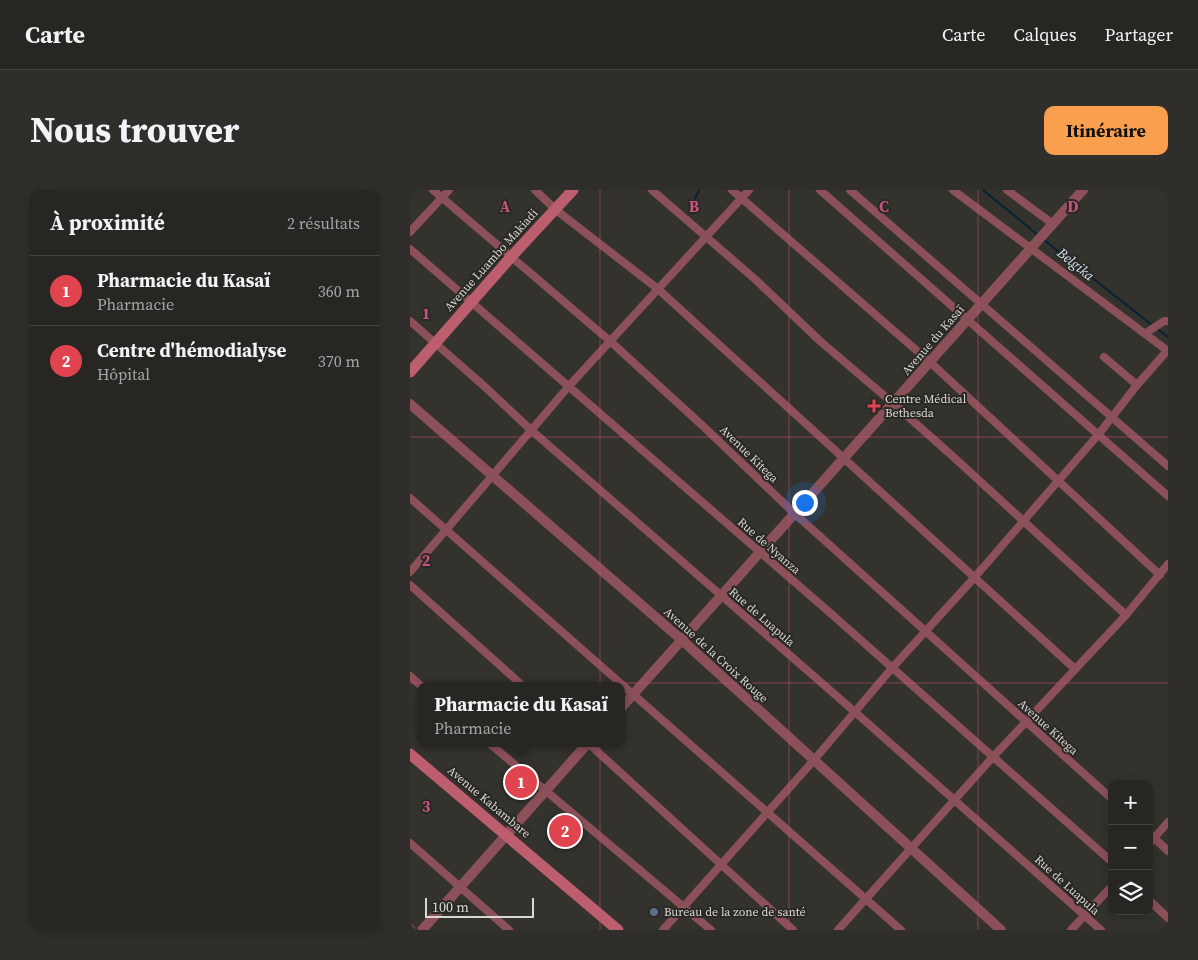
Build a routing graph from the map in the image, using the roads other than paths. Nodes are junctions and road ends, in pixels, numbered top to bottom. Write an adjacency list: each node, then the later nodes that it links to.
1 (433, 190): 13 (street, Avenue Kitega)
2 (449, 190): 13 (street)
3 (535, 190): 15 (street)
4 (573, 190): 15 (main road, Avenue Luambo Makiadi)
5 (652, 190): 18 (street)
6 (732, 190): 14 (street)
7 (749, 190): 14 (street)
8 (820, 190): 25 (street)
9 (850, 190): 24 (street)
10 (953, 190): 19 (street)
11 (1007, 190): 16 (street)
12 (1083, 190): 16 (street, Avenue du Kasaï)
13 (442, 198): 17 (street); 21 (street, Avenue Kitega)
14 (742, 198): 18 (street); 33 (street)
15 (556, 210): 21 (main road, Avenue Luambo Makiadi); 22 (street)
16 (1051, 226): 19 (street, Avenue du Kasaï)
17 (410, 232)
18 (706, 238): 22 (street); 38 (street)
19 (1034, 244): 24 (street, Avenue du Kasaï); 28 (street)
20 (410, 249): 23 (street, Rue de Nyanza)
21 (511, 257): 23 (main road, Avenue Luambo Makiadi); 29 (street, Avenue Kitega)
22 (658, 289): 29 (street); 42 (street)
23 (471, 303): 30 (main road, Avenue Luambo Makiadi); 36 (street, Rue de Nyanza)
24 (981, 305): 25 (street, Avenue du Kasaï); 39 (street)
25 (968, 319): 33 (street, Avenue du Kasaï); 41 (street)
26 (410, 321): 30 (street, Rue de Luapula)
27 (1166, 321): 28 (street)
28 (1146, 333): 31 (street)
29 (610, 341): 36 (street); 48 (street, Avenue Kitega)
30 (435, 342): 34 (main road, Avenue Luambo Makiadi); 40 (street, Rue de Luapula)
31 (1168, 351): 35 (street)
32 (1104, 357): 35 (street)
33 (931, 362): 38 (street, Avenue du Kasaï); 45 (street)
34 (410, 372)
35 (1137, 385): 39 (street)
36 (569, 386): 40 (street); 51 (street, Rue de Nyanza)
37 (410, 404): 44 (street, Avenue de la Croix Rouge)
38 (894, 404): 42 (street, Avenue du Kasaï); 49 (street)
39 (1111, 417): 41 (street); 43 (street)
40 (531, 430): 44 (street); 57 (street, Rue de Luapula)
41 (1098, 435): 45 (street); 46 (street)
42 (843, 458): 48 (street, Avenue du Kasaï); 55 (street)
43 (1168, 466)
44 (493, 476): 50 (street); 60 (street, Avenue de la Croix Rouge)
45 (1059, 480): 49 (street); 54 (street)
46 (1168, 496)
47 (410, 498): 50 (street)
48 (794, 513): 51 (street, Avenue du Kasaï); 59 (street, Avenue Kitega)
49 (1023, 520): 55 (street); 58 (street)
50 (446, 530): 53 (street); 64 (street)
51 (760, 552): 57 (street, Avenue du Kasaï); 61 (street, Rue de Nyanza)
52 (1168, 564): 54 (street)
53 (410, 572)
54 (1160, 575): 58 (street)
55 (974, 578): 59 (street); 62 (street)
56 (410, 585): 63 (street)
57 (722, 596): 60 (street, Avenue du Kasaï); 68 (street, Rue de Luapula)
58 (1126, 615): 62 (street)
59 (925, 631): 61 (street); 69 (street, Avenue Kitega)
60 (683, 641): 66 (street, Avenue du Kasaï); 75 (street, Avenue de la Croix Rouge)
61 (892, 668): 68 (street); 74 (street, Rue de Nyanza)
62 (1075, 668): 69 (street)
63 (519, 682)
64 (619, 682)
65 (625, 687): 66 (street)
66 (634, 695): 67 (street, Avenue du Kasaï); 79 (street)
67 (625, 704)
68 (855, 712): 75 (street); 78 (street, Rue de Luapula)
69 (1025, 722): 74 (street); 77 (street, Avenue Kitega)
70 (494, 747): 76 (street)
71 (584, 747): 76 (street)
72 (592, 747): 88 (street)
73 (410, 754): 81 (main road, Avenue Kabambare)
74 (992, 758): 78 (street); 87 (street, Rue de Nyanza)
75 (814, 760): 79 (street); 85 (street, Avenue de la Croix Rouge)
76 (545, 791): 81 (street); 93 (street)
77 (1108, 796)
78 (955, 800): 85 (street); 94 (street, Rue de Luapula)
79 (768, 813): 88 (street); 91 (street)
80 (1168, 822): 82 (street)
81 (507, 835): 89 (street); 98 (main road, Avenue Kabambare)
82 (1153, 836)
83 (1153, 840): 86 (street)
84 (410, 843): 89 (street)
85 (911, 848): 91 (street); 104 (street, Avenue de la Croix Rouge)
86 (1168, 851)
87 (1108, 859)
88 (720, 864): 93 (street); 101 (street)
89 (462, 887): 96 (street); 97 (street)
90 (1108, 890): 94 (street)
91 (866, 898): 102 (street); 103 (street)
92 (1153, 904): 95 (street)
93 (684, 907): 99 (street); 100 (street)
94 (1084, 916): 105 (street); 106 (street, Rue de Luapula)
95 (1168, 918)
96 (422, 930)
97 (509, 930)
98 (618, 930)
99 (663, 930)
100 (711, 930)
101 (793, 930)
102 (838, 930)
103 (901, 930)
104 (1001, 930)
105 (1072, 930)
106 (1101, 930)

